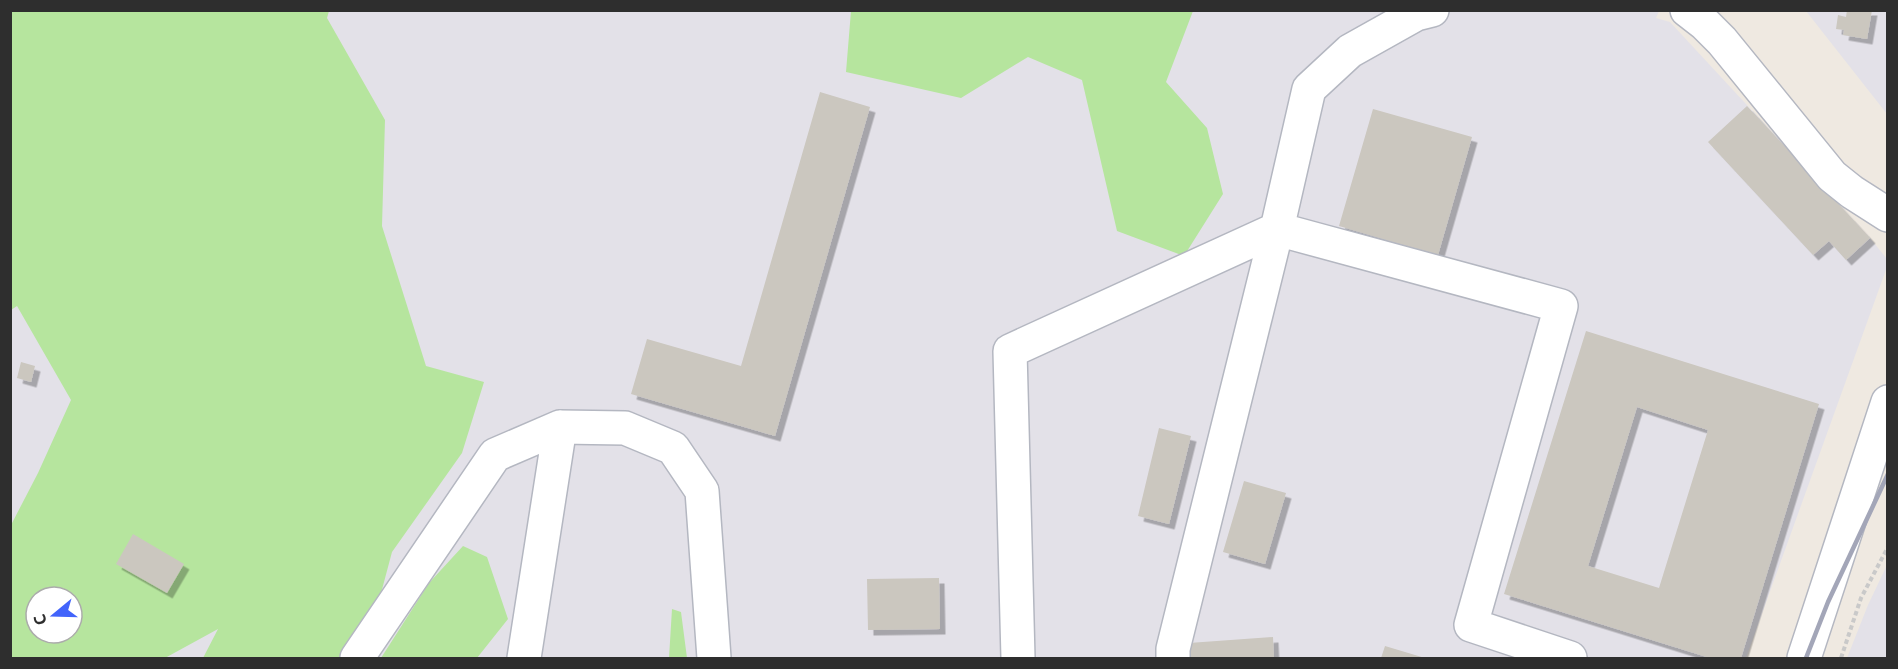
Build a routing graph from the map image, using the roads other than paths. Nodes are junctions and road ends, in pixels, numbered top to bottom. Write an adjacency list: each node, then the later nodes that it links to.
1 (1432, 10): 4 (street)
2 (1687, 10): 3 (street)
3 (1887, 215)
4 (1277, 229): 10 (street); 11 (street); 12 (street)
5 (1887, 402): 13 (street)
6 (560, 427): 7 (street); 8 (street); 9 (street)
7 (357, 658)
8 (524, 658)
9 (714, 658)
10 (1018, 658)
11 (1173, 658)
12 (1570, 658)
13 (1804, 658)

